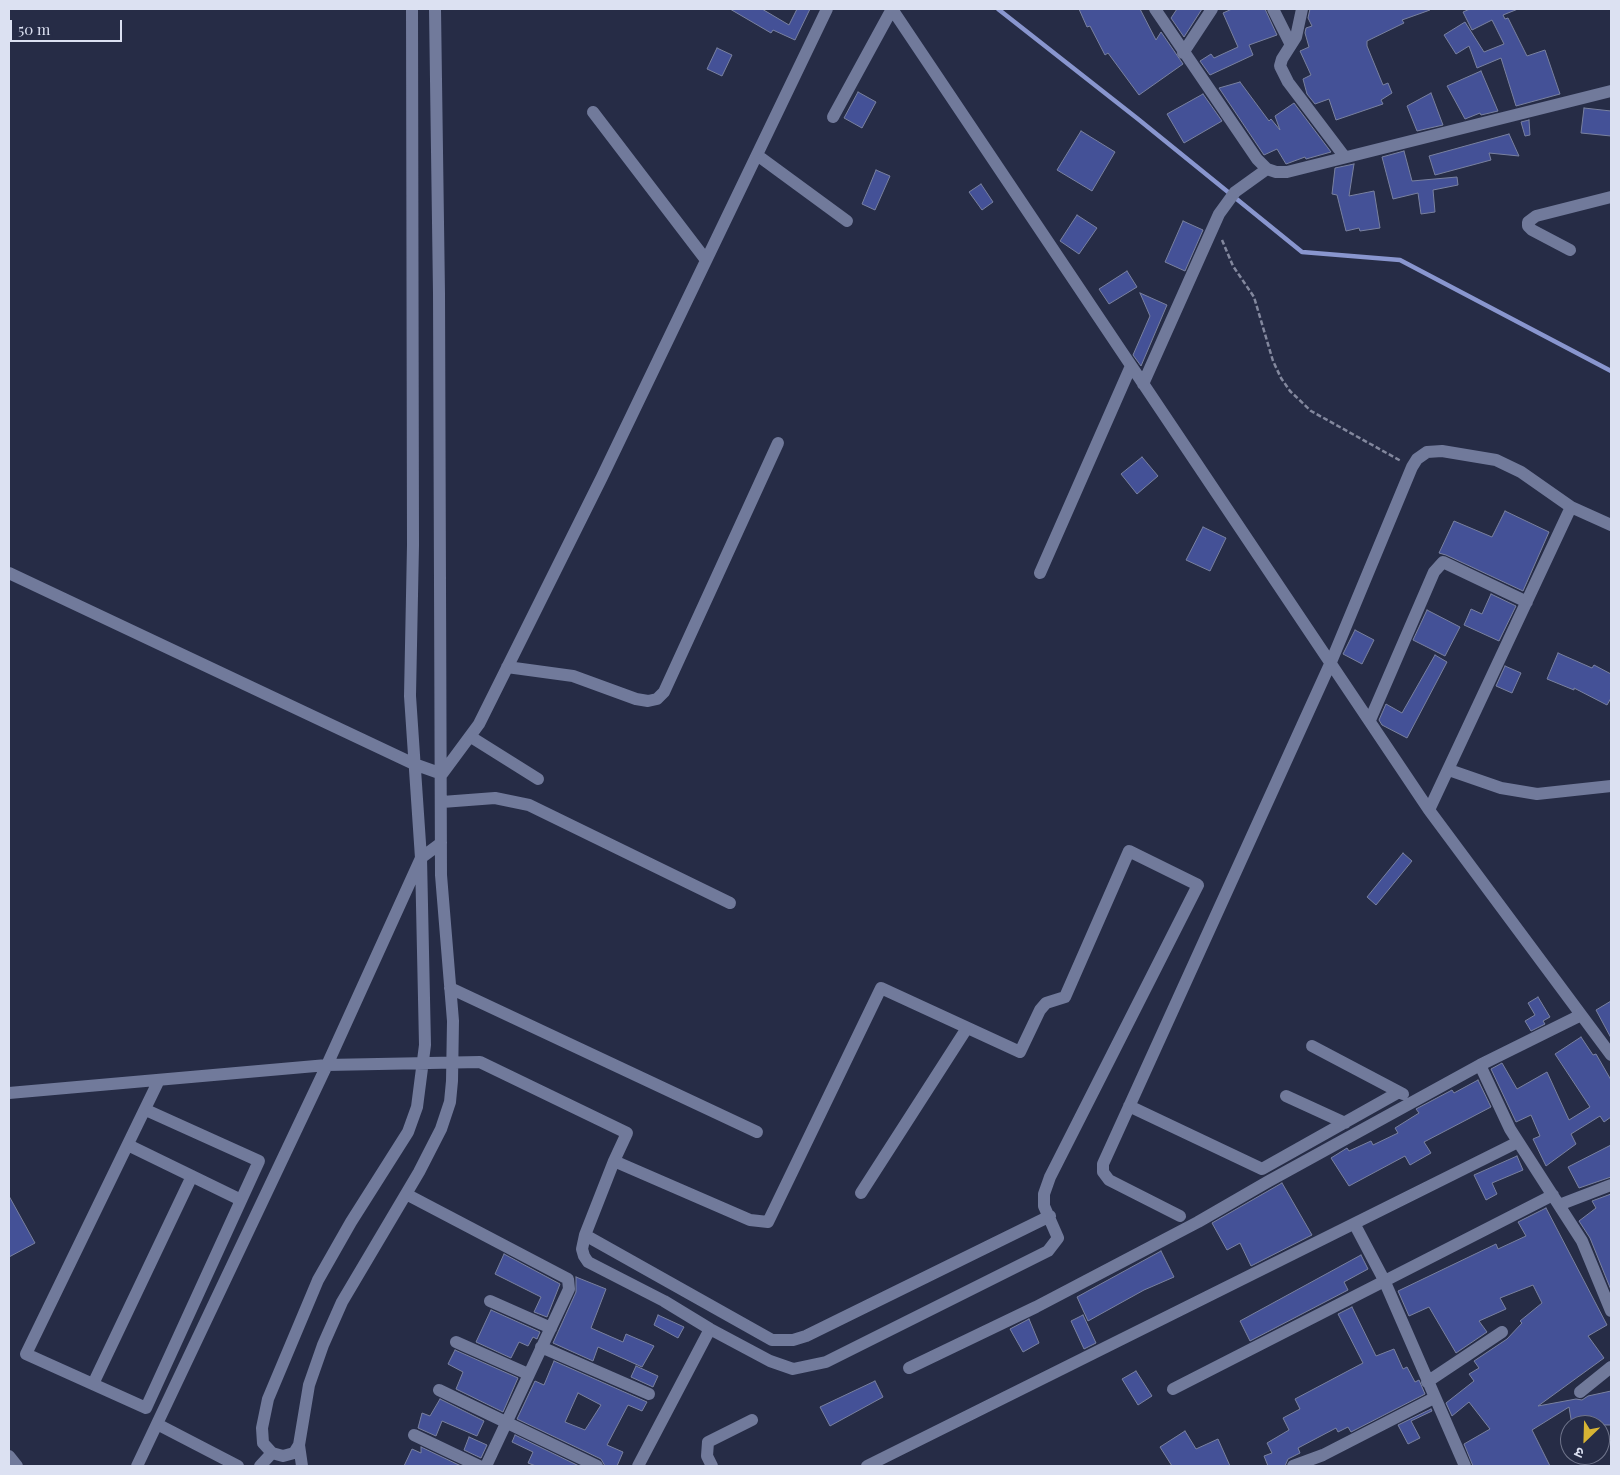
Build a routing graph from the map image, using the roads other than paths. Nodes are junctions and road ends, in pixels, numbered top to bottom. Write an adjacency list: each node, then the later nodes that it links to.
1 (412, 9): 33 (street)
2 (435, 9): 35 (street)
3 (827, 9): 14 (street)
4 (892, 9): 13 (street); 21 (street)
5 (1156, 9): 10 (street)
6 (1212, 9): 10 (street)
7 (1273, 9): 9 (street)
8 (1302, 9): 9 (street)
9 (1291, 45): 15 (street)
10 (1183, 53): 16 (street)
11 (1611, 91): 15 (street)
12 (593, 112): 20 (street)
13 (834, 117)
14 (757, 155): 18 (street); 20 (street)
15 (1344, 156): 16 (street)
16 (1267, 169): 22 (street)
17 (1611, 197): 19 (street)
18 (847, 221)
19 (1570, 250)
20 (706, 260): 30 (street)
21 (1130, 366): 22 (street); 27 (street)
22 (1142, 384): 29 (street)
23 (778, 443): 30 (street)
24 (1571, 507): 25 (street); 28 (street); 29 (street)
25 (1611, 525)
26 (9, 573): 33 (street)
27 (1040, 573)
28 (1527, 602): 31 (street); 34 (street)
29 (1331, 662): 31 (street); 55 (street)
30 (506, 668): 32 (street)
31 (1370, 720): 39 (street)
32 (471, 737): 35 (street); 36 (street)
33 (414, 764): 35 (street); 41 (street)
34 (1449, 770): 37 (street); 39 (street)
35 (442, 774): 38 (street)
36 (538, 779)
37 (1611, 786)
38 (442, 802): 40 (street); 42 (street)
39 (1429, 810): 44 (street)
40 (441, 843): 41 (street); 43 (street)
41 (421, 858): 48 (street); 50 (street)
42 (730, 903)
43 (450, 988): 49 (street); 58 (street)
44 (1581, 1015): 47 (street); 51 (street)
45 (967, 1028): 61 (street); 64 (street); 68 (street)
46 (1312, 1046): 57 (street)
47 (1611, 1055)
48 (422, 1063): 49 (street); 50 (street); 96 (street)
49 (452, 1063): 61 (street); 65 (street)
50 (327, 1065): 52 (street); 93 (street)
51 (1480, 1065): 59 (street); 82 (street)
52 (159, 1080): 53 (street); 56 (street)
53 (9, 1093)
54 (1286, 1096): 57 (street)
55 (1130, 1106): 57 (street); 69 (street)
56 (146, 1110): 60 (street); 66 (street)
57 (1345, 1123)
58 (757, 1132)
59 (1518, 1142): 67 (street); 70 (street)
60 (128, 1145): 62 (street); 85 (street)
61 (614, 1162): 71 (street)
62 (192, 1176): 66 (street); 85 (street)
63 (1611, 1185): 67 (street)
64 (861, 1193)
65 (406, 1194): 76 (street); 95 (street)
66 (242, 1200): 85 (street)
67 (1556, 1200): 72 (street); 73 (street)
68 (1050, 1216): 71 (street); 77 (street)
69 (1180, 1216)
70 (1355, 1225): 72 (street); 108 (street)
71 (585, 1235): 77 (street)
72 (1384, 1280): 84 (street); 86 (street)
73 (1607, 1285): 75 (street)
74 (490, 1301): 76 (street)
75 (1611, 1311)
76 (551, 1328): 80 (street)
77 (710, 1329): 106 (street)
78 (1502, 1332): 84 (street)
79 (456, 1342): 83 (street)
80 (542, 1347): 83 (street); 89 (street)
81 (1611, 1367): 88 (street)
82 (910, 1368)
83 (528, 1374): 92 (street)
84 (1427, 1382): 90 (street)
85 (93, 1384)
86 (1173, 1389)
87 (439, 1390): 92 (street)
88 (1580, 1392)
89 (649, 1394)
90 (1434, 1398): 109 (street); 110 (street)
91 (752, 1420): 107 (street)
92 (506, 1422): 104 (street); 105 (street)
93 (157, 1424): 99 (street); 100 (street)
94 (414, 1435): 103 (street)
95 (299, 1445): 96 (street); 102 (street)
96 (272, 1453): 101 (street)
97 (9, 1456): 98 (street)
98 (17, 1466)
99 (137, 1466)
100 (238, 1466)
101 (260, 1466)
102 (302, 1466)
103 (479, 1466)
104 (486, 1466)
105 (596, 1466)
106 (638, 1466)
107 (712, 1466)
108 (867, 1466)
109 (1293, 1466)
110 (1465, 1466)

